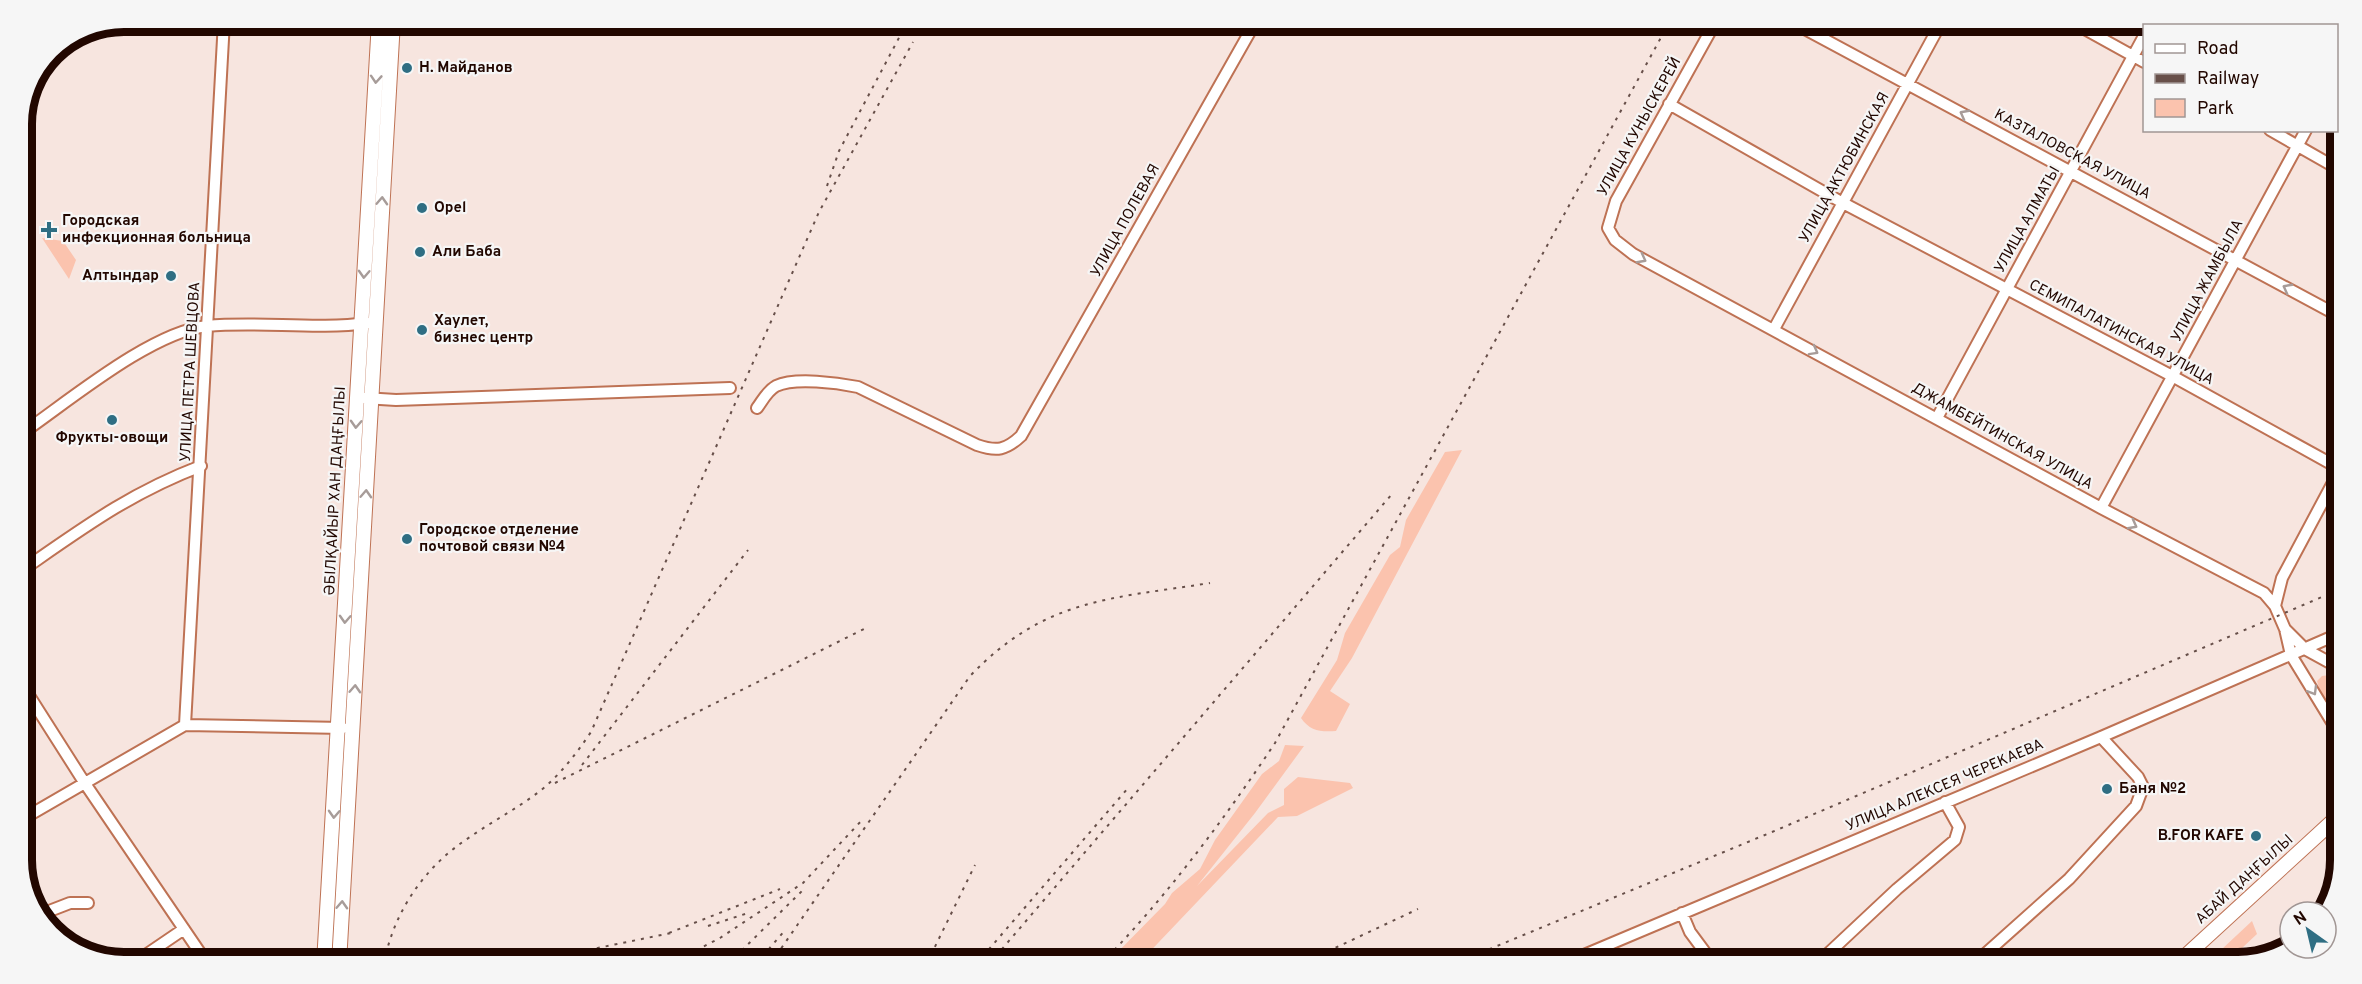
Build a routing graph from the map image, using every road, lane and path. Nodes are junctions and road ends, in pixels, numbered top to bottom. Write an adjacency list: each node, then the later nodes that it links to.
1 (223, 32): 25 (street, УЛИЦА ПЕТРА ШЕВЦОВА)
2 (379, 32): 24 (main road, ӘБІЛҚАЙЫР ХАН ДАҢҒЫЛЫ, one-way to 24)
3 (392, 32): 24 (main road, ӘБІЛҚАЙЫР ХАН ДАҢҒЫЛЫ, one-way to 3)
4 (1250, 32): 30 (street, УЛИЦА ПОЛЕВАЯ)
5 (1710, 32): 13 (street, УЛИЦА КУНЫСКЕРЕЙ)
6 (1810, 32): 12 (street, КАЗТАЛОВСКАЯ УЛИЦА)
7 (1936, 32): 12 (street, УЛИЦА АКТЮБИНСКАЯ)
8 (2090, 32): 10 (street)
9 (2143, 39): 10 (street, УЛИЦА АЛМАТЫ)
10 (2133, 56): 11 (street); 18 (street, УЛИЦА АЛМАТЫ)
11 (2143, 61)
12 (1907, 84): 18 (street, КАЗТАЛОВСКАЯ УЛИЦА, one-way to 12); 19 (street, УЛИЦА АКТЮБИНСКАЯ)
13 (1669, 104): 19 (street, СЕМИПАЛАТИНСКАЯ УЛИЦА); 20 (street, УЛИЦА КУНЫСКЕРЕЙ)
14 (2274, 132): 16 (street)
15 (2306, 132): 16 (street, УЛИЦА ЖАМБЫЛА)
16 (2298, 146): 17 (street); 21 (street, УЛИЦА ЖАМБЫЛА)
17 (2330, 164)
18 (2072, 171): 21 (street, КАЗТАЛОВСКАЯ УЛИЦА); 22 (street, УЛИЦА АЛМАТЫ)
19 (1843, 203): 22 (street, СЕМИПАЛАТИНСКАЯ УЛИЦА); 26 (street, УЛИЦА АКТЮБИНСКАЯ)
20 (1609, 218): 26 (street, ДЖАМБЕЙТИНСКАЯ УЛИЦА, one-way to 26)
21 (2236, 261): 23 (street, КАЗТАЛОВСКАЯ УЛИЦА, one-way to 21); 27 (street, УЛИЦА ЖАМБЫЛА)
22 (2007, 290): 27 (street, СЕМИПАЛАТИНСКАЯ УЛИЦА); 31 (street, УЛИЦА АЛМАТЫ)
23 (2330, 311)
24 (369, 323): 25 (street); 29 (main road, ӘБІЛҚАЙЫР ХАН ДАҢҒЫЛЫ)
25 (208, 326): 32 (street); 34 (street, УЛИЦА ПЕТРА ШЕВЦОВА)
26 (1774, 329): 31 (street, ДЖАМБЕЙТИНСКАЯ УЛИЦА, one-way to 31)
27 (2174, 377): 33 (street, СЕМИПАЛАТИНСКАЯ УЛИЦА); 36 (street, УЛИЦА ЖАМБЫЛА)
28 (730, 388): 29 (street)
29 (364, 398): 47 (main road, ӘБІЛҚАЙЫР ХАН ДАҢҒЫЛЫ)
30 (758, 408)
31 (1937, 418): 36 (street, ДЖАМБЕЙТИНСКАЯ УЛИЦА)
32 (32, 426)
33 (2330, 463)
34 (201, 466): 37 (street); 46 (street, УЛИЦА ПЕТРА ШЕВЦОВА)
35 (2330, 488): 38 (street)
36 (2101, 508): 38 (street, ДЖАМБЕЙТИНСКАЯ УЛИЦА, one-way to 38)
37 (32, 563)
38 (2275, 606): 39 (street, ДЖАМБЕЙТИНСКАЯ УЛИЦА)
39 (2285, 629): 41 (street); 42 (street, ДЖАМБЕЙТИНСКАЯ УЛИЦА)
40 (2330, 638): 41 (street, УЛИЦА АЛЕКСЕЯ ЧЕРЕКАЕВА)
41 (2306, 649): 42 (street, УЛИЦА АЛЕКСЕЯ ЧЕРЕКАЕВА); 43 (street)
42 (2291, 655): 45 (street, ДЖАМБЕЙТИНСКАЯ УЛИЦА, one-way to 45); 48 (street, УЛИЦА АЛЕКСЕЯ ЧЕРЕКАЕВА)
43 (2330, 663)
44 (32, 701): 49 (street)
45 (2330, 719)
46 (185, 725): 47 (street); 49 (street)
47 (346, 728): 59 (main road, ӘБІЛҚАЙЫР ХАН ДАҢҒЫЛЫ, one-way to 59); 60 (main road, ӘБІЛҚАЙЫР ХАН ДАҢҒЫЛЫ, one-way to 47)
48 (2101, 737): 50 (street, УЛИЦА АЛЕКСЕЯ ЧЕРЕКАЕВА); 64 (street)
49 (84, 782): 51 (street); 56 (street)
50 (1945, 802): 55 (street, УЛИЦА АЛЕКСЕЯ ЧЕРЕКАЕВА); 63 (street)
51 (32, 813)
52 (2330, 824): 65 (main road, АБАЙ ДАҢҒЫЛЫ)
53 (88, 903): 54 (street)
54 (47, 912)
55 (1682, 913): 61 (street, УЛИЦА АЛЕКСЕЯ ЧЕРЕКАЕВА); 62 (street)
56 (184, 929): 57 (street); 58 (street)
57 (151, 952)
58 (200, 952)
59 (325, 952)
60 (339, 952)
61 (1591, 952)
62 (1705, 952)
63 (1830, 952)
64 (1987, 952)
65 (2195, 952)

